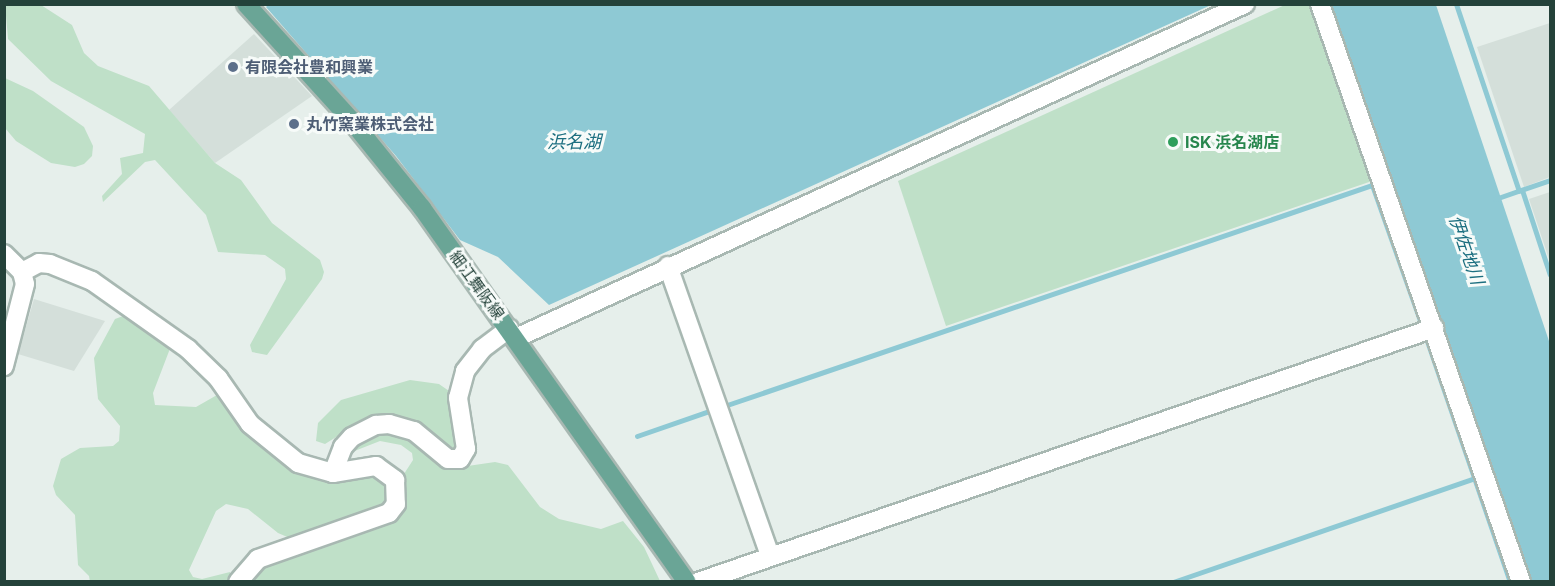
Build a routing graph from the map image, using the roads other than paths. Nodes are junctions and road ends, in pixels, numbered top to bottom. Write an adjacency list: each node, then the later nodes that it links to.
1 (246, 4): 8 (main road, 細江舞阪線)
2 (1245, 4): 5 (street)
3 (1320, 4): 7 (street)
4 (4, 254): 6 (street)
5 (668, 266): 8 (street); 11 (street)
6 (22, 272): 9 (street); 10 (street)
7 (1434, 328): 11 (street); 15 (street)
8 (512, 334): 10 (street); 13 (main road, 細江舞阪線)
9 (4, 366)
10 (333, 473): 12 (street)
11 (770, 555): 14 (street)
12 (238, 582)
13 (687, 582)
14 (698, 582)
15 (1521, 582)

